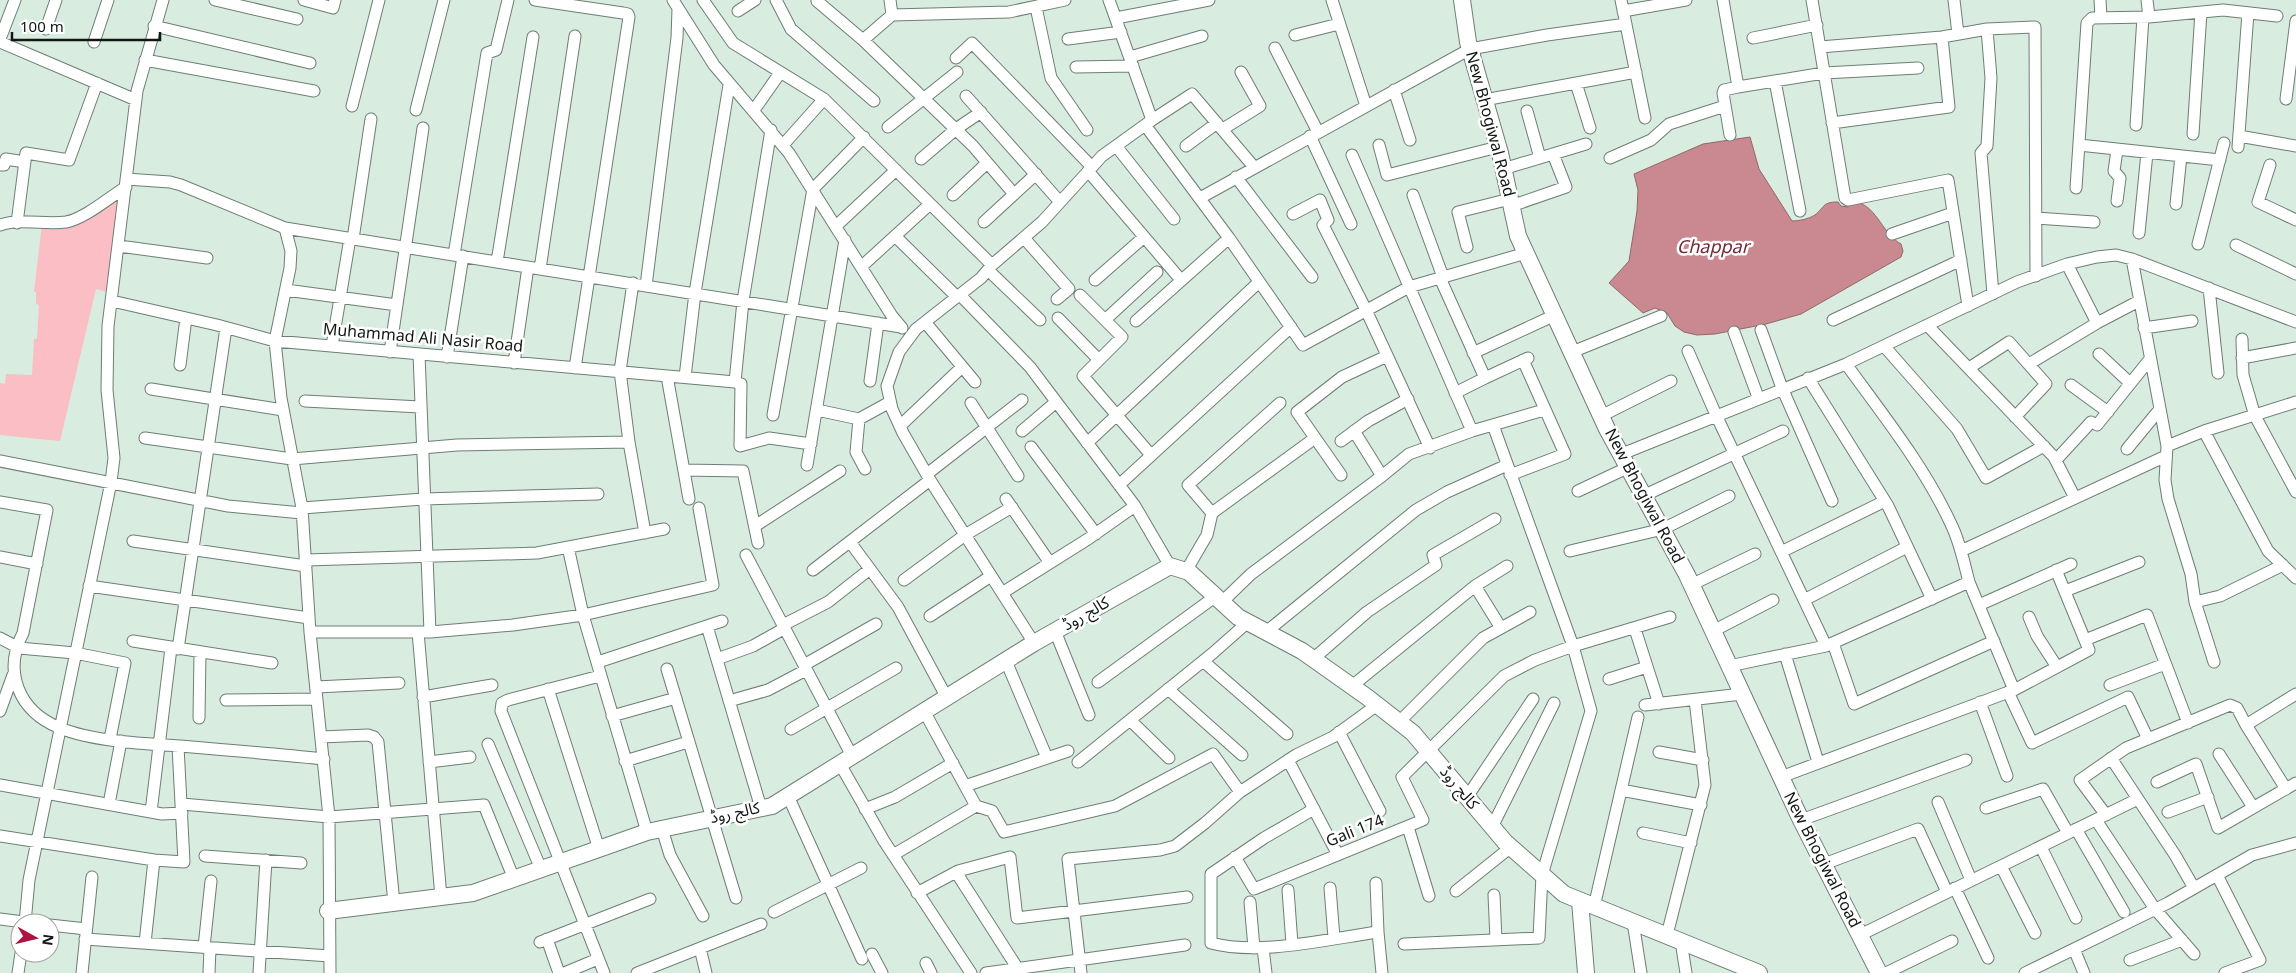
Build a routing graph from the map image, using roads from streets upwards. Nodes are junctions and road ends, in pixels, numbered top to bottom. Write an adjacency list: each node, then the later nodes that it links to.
1 (15, 0): 59 (street)
2 (56, 0): 49 (street)
3 (108, 0): 61 (street)
4 (164, 0): 47 (street)
5 (215, 0): 41 (street)
6 (304, 0): 7 (street)
7 (335, 0)
8 (379, 0): 91 (street)
9 (444, 0): 94 (street)
10 (508, 0): 184 (street)
11 (535, 0): 28 (street)
12 (703, 0): 74 (street)
13 (755, 0): 33 (street)
14 (776, 0): 90 (street)
15 (890, 0): 36 (street)
16 (1065, 0): 32 (street)
17 (1109, 0): 39 (street)
18 (1209, 0): 39 (street)
19 (1332, 0): 43 (street)
20 (1462, 0): 64 (street, New Bhogiwal Road)
21 (1686, 0): 31 (street)
22 (1723, 0): 81 (street)
23 (1812, 0): 45 (street)
24 (1954, 0): 51 (street)
25 (2100, 0): 40 (street)
26 (2147, 0): 38 (street)
27 (817, 1): 60 (street)
28 (560, 2): 29 (street)
29 (589, 4): 196 (street)
30 (678, 4): 80 (street); 204 (street)
31 (1622, 5): 44 (street)
32 (1036, 7): 36 (street); 109 (street)
33 (738, 11)
34 (2201, 12): 35 (street); 38 (street); 111 (street)
35 (2248, 13): 37 (street); 122 (street)
36 (892, 14): 60 (street)
37 (2277, 16)
38 (2146, 17): 40 (street); 102 (street)
39 (1116, 18): 50 (street)
40 (2101, 18): 119 (street)
41 (298, 19)
42 (2296, 21): 46 (street)
43 (1339, 24): 52 (street); 92 (street)
44 (1626, 24): 64 (street); 73 (street)
45 (1817, 25): 57 (street); 62 (street)
46 (2296, 25): 76 (street)
47 (154, 26): 66 (street); 68 (street)
48 (1987, 29): 51 (street); 160 (street); 210 (street)
49 (46, 30)
50 (1121, 32): 58 (street); 67 (street)
51 (1958, 34): 56 (street)
52 (1295, 35)
53 (575, 36): 193 (street)
54 (1202, 36): 67 (street)
55 (533, 37): 188 (street)
56 (1942, 37): 62 (street); 101 (street)
57 (1753, 38)
58 (1068, 39)
59 (0, 40): 79 (street)
60 (863, 40): 85 (street)
61 (94, 42)
62 (1820, 47): 75 (street)
63 (1275, 48): 110 (street)
64 (1470, 49): 83 (street); 88 (street, New Bhogiwal Road)
65 (956, 58): 138 (street)
66 (145, 60): 82 (street); 87 (street)
67 (1132, 62): 69 (street); 100 (street)
68 (310, 63)
69 (1076, 67)
70 (1918, 68): 75 (street)
71 (957, 72): 85 (street)
72 (1241, 72): 103 (street)
73 (1636, 72): 78 (street); 98 (street)
74 (780, 73): 86 (street); 95 (street)
75 (1824, 73): 77 (street); 101 (street)
76 (2292, 77): 89 (street)
77 (1775, 81): 81 (street); 157 (street)
78 (1576, 83): 88 (street); 106 (street)
79 (97, 84): 87 (street); 133 (street)
80 (729, 85): 95 (street); 208 (street)
81 (1738, 87): 93 (street)
82 (314, 90)
83 (1394, 90): 92 (street); 114 (street)
84 (966, 96): 97 (street)
85 (923, 98): 104 (street); 108 (street)
86 (824, 99): 113 (street); 117 (street)
87 (136, 100): 143 (street)
88 (1484, 100): 123 (street, New Bhogiwal Road)
89 (2286, 100)
90 (874, 101)
91 (352, 106)
92 (1366, 106): 110 (street)
93 (1725, 106): 112 (street); 130 (street)
94 (416, 110)
95 (754, 110): 107 (street)
96 (1527, 110): 129 (street)
97 (981, 112): 108 (street); 141 (street)
98 (1645, 118)
99 (371, 119): 174 (street)
100 (1149, 123): 103 (street); 120 (street); 150 (street)
101 (1832, 123): 158 (street)
102 (2136, 125)
103 (1220, 126): 121 (street); 137 (street)
104 (888, 127)
105 (423, 128): 181 (street)
106 (1590, 128)
107 (771, 130): 117 (street); 215 (street)
108 (956, 130): 131 (street); 134 (street)
109 (1087, 130)
110 (1314, 134): 137 (street); 146 (street)
111 (2193, 134)
112 (1730, 135)
113 (864, 137): 140 (street); 145 (street)
114 (1410, 140)
115 (2224, 143): 132 (street)
116 (1586, 144): 126 (street)
117 (783, 145): 145 (street)
118 (1379, 145): 123 (street)
119 (2079, 145): 124 (street); 144 (street)
120 (1116, 146): 138 (street); 161 (street)
121 (1186, 146)
122 (2296, 146)
123 (1498, 147): 139 (street, New Bhogiwal Road)
124 (2117, 150): 125 (street); 152 (street)
125 (2147, 153): 128 (street); 170 (street)
126 (1553, 154): 129 (street); 154 (street)
127 (1352, 155): 205 (street)
128 (2181, 156): 132 (street); 156 (street)
129 (1540, 158): 139 (street)
130 (1610, 158)
131 (921, 159)
132 (2220, 160): 178 (street)
133 (25, 162): 135 (street); 165 (street)
134 (987, 163): 147 (street); 148 (street)
135 (0, 165)
136 (2270, 165): 162 (street)
137 (1254, 167): 142 (street)
138 (1090, 169): 153 (street); 173 (street)
139 (1503, 169): 154 (street, New Bhogiwal Road)
140 (896, 170): 155 (street); 168 (street)
141 (1036, 174): 147 (street); 153 (street)
142 (1236, 177): 150 (street); 198 (street)
143 (126, 183): 165 (street); 169 (street); 180 (street)
144 (2076, 188)
145 (813, 189): 168 (street); 219 (street)
146 (1336, 191): 151 (street); 166 (street)
147 (1014, 194): 163 (street)
148 (954, 195)
149 (1413, 196): 199 (street)
150 (1200, 198): 176 (street)
151 (1320, 200): 159 (street); 220 (street)
152 (2117, 201)
153 (1060, 202): 175 (street)
154 (1511, 203): 182 (street); 183 (street, New Bhogiwal Road)
155 (930, 204): 172 (street); 192 (street)
156 (2176, 204)
157 (1800, 211)
158 (1953, 213): 171 (street); 187 (street)
159 (1293, 214)
160 (2036, 218): 164 (street); 197 (street)
161 (1174, 219)
162 (2296, 220)
163 (984, 222)
164 (2094, 222)
165 (17, 223): 167 (street)
166 (1351, 224)
167 (0, 225)
168 (836, 226): 177 (street)
169 (285, 228): 174 (street); 207 (street)
170 (2138, 233)
171 (1892, 234)
172 (895, 236): 191 (street); 211 (street)
173 (1144, 237): 200 (street); 201 (street)
174 (351, 238): 181 (street); 212 (street)
175 (1024, 238): 192 (street); 213 (street)
176 (1229, 238): 201 (street); 202 (street)
177 (845, 240): 191 (street); 222 (street)
178 (2198, 244)
179 (2236, 245): 195 (street)
180 (119, 246): 185 (street); 214 (street)
181 (406, 247): 184 (street); 217 (street)
182 (1467, 247)
183 (1526, 253): 199 (street); 221 (street, New Bhogiwal Road)
184 (458, 255): 188 (street); 255 (street)
185 (207, 258)
186 (2132, 259): 189 (street); 206 (street); 216 (street)
187 (1961, 260): 218 (street); 228 (street)
188 (497, 262): 190 (street)
189 (2067, 264): 197 (street); 234 (street)
190 (528, 267): 193 (street); 259 (street)
191 (861, 267): 236 (street)
192 (990, 268): 211 (street); 226 (street)
193 (540, 269): 196 (street)
194 (1156, 272): 227 (street)
195 (2296, 274)
196 (589, 276): 203 (street); 264 (street)
197 (2036, 276): 210 (street)
198 (1312, 277)
199 (1442, 277): 205 (street); 250 (street)
200 (1095, 280)
201 (1182, 280): 229 (street)
202 (1259, 282): 237 (street); 298 (street)
203 (633, 284): 204 (street); 266 (street)
204 (646, 286): 208 (street)
205 (1409, 287): 220 (street); 280 (street)
206 (2209, 288): 232 (street); 267 (street)
207 (286, 290): 212 (street); 244 (street)
208 (695, 293): 215 (street); 269 (street)
209 (1080, 294): 227 (street)
210 (1993, 294): 218 (street)
211 (959, 296): 231 (street); 287 (street)
212 (340, 297): 217 (street); 245 (street)
213 (1057, 299)
214 (112, 301): 224 (street, Muhammad Ali Nasir Road); 340 (street)
215 (744, 301): 219 (street); 274 (street)
216 (2139, 301): 234 (street); 239 (street)
217 (397, 305): 249 (street)
218 (1968, 306): 235 (street)
219 (790, 309): 222 (street); 297 (street)
220 (1366, 310): 237 (street); 254 (street)
221 (1556, 315): 250 (street); 251 (street, New Bhogiwal Road)
222 (832, 316): 233 (street); 294 (street)
223 (1661, 316): 251 (street)
224 (186, 318): 238 (street, Muhammad Ali Nasir Road); 262 (street)
225 (1058, 318): 258 (street)
226 (1040, 320)
227 (1105, 320): 258 (street)
228 (1833, 320)
229 (1136, 321)
230 (2192, 321): 239 (street)
231 (925, 322): 242 (street); 263 (street)
232 (2296, 322)
233 (878, 323): 236 (street); 272 (street)
234 (2095, 324): 261 (street)
235 (1927, 325): 246 (street); 265 (street)
236 (901, 327): 242 (street)
237 (1290, 327): 326 (street)
238 (226, 328): 244 (street, Muhammad Ali Nasir Road); 282 (street)
239 (2144, 328): 257 (street)
240 (1761, 330): 278 (street)
241 (1734, 332): 281 (street)
242 (909, 336): 286 (street)
243 (2242, 339): 256 (street)
244 (274, 341): 245 (street, Muhammad Ali Nasir Road); 293 (street)
245 (332, 346): 249 (street, Muhammad Ali Nasir Road)
246 (1884, 346): 260 (street); 318 (street)
247 (2296, 348): 256 (street)
248 (1688, 351): 299 (street)
249 (390, 352): 252 (street, Muhammad Ali Nasir Road)
250 (1473, 352): 270 (street)
251 (1572, 352): 300 (street, New Bhogiwal Road)
252 (419, 354): 255 (street, Muhammad Ali Nasir Road); 291 (street)
253 (2099, 354): 276 (street)
254 (1387, 356): 283 (street); 313 (street)
255 (447, 357): 259 (street, Muhammad Ali Nasir Road)
256 (2242, 358): 301 (street)
257 (2150, 359): 276 (street); 292 (street)
258 (1099, 360): 298 (street)
259 (514, 363): 264 (street, Muhammad Ali Nasir Road)
260 (1846, 364): 271 (street); 371 (street)
261 (2028, 364): 265 (street); 302 (street)
262 (180, 365)
263 (962, 367): 275 (street); 305 (street)
264 (575, 368): 266 (street, Muhammad Ali Nasir Road)
265 (1969, 368): 302 (street)
266 (620, 371): 268 (street, Muhammad Ali Nasir Road); 315 (street)
267 (2218, 373)
268 (668, 376): 269 (street, Muhammad Ali Nasir Road); 333 (street)
269 (685, 377): 274 (street, Muhammad Ali Nasir Road)
270 (1485, 378): 280 (street); 295 (street)
271 (1808, 378): 278 (street); 352 (street)
272 (870, 381)
273 (1670, 381): 300 (street)
274 (735, 382): 317 (street)
275 (975, 382)
276 (2130, 383): 296 (street)
277 (2071, 385): 296 (street)
278 (1782, 388): 281 (street); 351 (street)
279 (151, 389): 282 (street)
280 (1455, 393): 309 (street)
281 (1758, 397): 299 (street)
282 (215, 399): 293 (street); 319 (street)
283 (1408, 399): 308 (street); 322 (street)
284 (1022, 400): 306 (street)
285 (305, 401): 291 (street)
286 (890, 402): 303 (street); 305 (street)
287 (1056, 402): 307 (street); 316 (street)
288 (2296, 402): 301 (street)
289 (971, 403): 306 (street)
290 (1280, 403): 357 (street)
291 (420, 408): 320 (street)
292 (2160, 408): 323 (street); 324 (street)
293 (283, 410): 327 (street)
294 (816, 410): 303 (street); 317 (street)
295 (1544, 410): 304 (street); 334 (street)
296 (2108, 412): 328 (street)
297 (773, 415)
298 (1117, 415): 316 (street); 326 (street)
299 (1716, 415): 325 (street); 330 (street)
300 (1601, 416): 330 (street, New Bhogiwal Road)
301 (2255, 416): 311 (street); 343 (street)
302 (2015, 417): 318 (street)
303 (859, 419): 332 (street)
304 (1492, 425): 309 (street); 334 (street)
305 (900, 426): 339 (street)
306 (986, 428): 337 (street); 339 (street)
307 (1022, 431)
308 (1354, 431): 314 (street); 338 (street)
309 (1472, 431): 322 (street)
310 (1783, 431): 325 (street)
311 (2204, 431): 324 (street); 383 (street)
312 (145, 438): 319 (street)
313 (1315, 438): 336 (street); 357 (street)
314 (1341, 441)
315 (629, 442): 320 (street); 362 (street)
316 (1087, 443): 341 (street)
317 (811, 444): 331 (street)
318 (2044, 446): 328 (street)
319 (208, 447): 327 (street); 350 (street)
320 (421, 447): 327 (street); 348 (street)
321 (1031, 447): 363 (street)
322 (1430, 448): 338 (street)
323 (2127, 449)
324 (2167, 451): 347 (street); 404 (street)
325 (1734, 454): 345 (street); 373 (street)
326 (1152, 455): 341 (street)
327 (292, 459): 356 (street)
328 (2056, 460): 347 (street)
329 (0, 461): 340 (street)
330 (1626, 461): 342 (street); 345 (street, New Bhogiwal Road)
331 (808, 465)
332 (865, 469)
333 (684, 470): 349 (street); 359 (street)
334 (1508, 470): 424 (street); 431 (street)
335 (840, 471): 359 (street)
336 (1341, 475)
337 (1018, 476)
338 (1382, 476): 399 (street)
339 (928, 477): 364 (street); 366 (street)
340 (111, 482): 350 (street); 395 (street)
341 (1119, 485): 354 (street)
342 (1578, 491)
343 (2296, 492)
344 (598, 494): 348 (street)
345 (1645, 495): 361 (street, New Bhogiwal Road)
346 (1729, 496): 361 (street)
347 (2075, 498): 371 (street)
348 (423, 499): 356 (street); 375 (street)
349 (689, 499)
350 (200, 500): 356 (street); 370 (street)
351 (1832, 500)
352 (1885, 501): 368 (street); 373 (street)
353 (0, 502): 381 (street)
354 (1135, 506): 363 (street); 384 (street)
355 (699, 508): 407 (street)
356 (302, 510): 379 (street)
357 (1212, 513): 389 (street)
358 (1495, 519): 438 (street)
359 (755, 526): 367 (street)
360 (664, 529): 362 (street)
361 (1663, 529): 372 (street); 394 (street, New Bhogiwal Road)
362 (646, 532): 369 (street)
363 (1096, 534): 380 (street)
364 (965, 535): 380 (street); 390 (street); 392 (street)
365 (133, 541): 370 (street)
366 (850, 542): 386 (street); 387 (street)
367 (758, 543)
368 (1908, 547): 400 (street); 403 (street)
369 (568, 548): 375 (street); 407 (street)
370 (193, 549): 379 (street); 401 (street)
371 (1961, 550): 393 (street)
372 (1570, 551)
373 (1781, 552): 403 (street)
374 (1755, 554): 394 (street)
375 (426, 556): 379 (street); 423 (street)
376 (746, 556): 416 (street)
377 (0, 557): 381 (street)
378 (2139, 562): 397 (street)
379 (306, 563): 411 (street)
380 (1050, 563): 398 (street)
381 (36, 564): 432 (street)
382 (2071, 564): 388 (street)
383 (2283, 565): 391 (street); 404 (street)
384 (1170, 566): 389 (street, کالج روڈ); 419 (street, کالج روڈ)
385 (1508, 566): 396 (street)
386 (813, 570)
387 (870, 570): 416 (street); 467 (street)
388 (2056, 570): 397 (street); 405 (street)
389 (1186, 571): 399 (street, کالج روڈ)
390 (991, 576): 398 (street); 408 (street)
391 (2296, 578)
392 (904, 580)
393 (1969, 582): 400 (street); 405 (street)
394 (1691, 585): 420 (street, New Bhogiwal Road)
395 (89, 586): 401 (street); 435 (street)
396 (1475, 586): 417 (street); 458 (street)
397 (2065, 591): 426 (street)
398 (1002, 593): 429 (street)
399 (1219, 599): 413 (street, کالج روڈ); 454 (street)
400 (1932, 599): 430 (street)
401 (186, 600): 411 (street); 433 (street)
402 (1773, 600): 420 (street)
403 (1804, 600): 430 (street)
404 (2194, 602): 442 (street)
405 (1978, 605): 428 (street)
406 (1530, 612): 417 (street)
407 (583, 615): 423 (street); 440 (street)
408 (930, 616)
409 (1670, 617): 418 (street)
410 (2029, 617): 448 (street)
411 (309, 618): 421 (street)
412 (722, 621): 415 (street)
413 (1248, 622): 424 (street, کالج روڈ); 441 (street)
414 (876, 624): 446 (street)
415 (707, 626): 437 (street); 440 (street)
416 (784, 627): 437 (street); 446 (street)
417 (1501, 628): 486 (street)
418 (1635, 629): 431 (street); 447 (street)
419 (1055, 631): 429 (street, کالج روڈ); 481 (street)
420 (1713, 631): 445 (street, New Bhogiwal Road)
421 (310, 632): 422 (street); 459 (street)
422 (418, 632): 423 (street); 465 (street)
423 (430, 632)
424 (1266, 632): 438 (street, کالج روڈ)
425 (0, 638): 432 (street)
426 (2085, 640): 444 (street); 448 (street)
427 (133, 641): 433 (street)
428 (1994, 641): 430 (street); 462 (street)
429 (1034, 643): 439 (street, کالج روڈ)
430 (1830, 644): 436 (street)
431 (1573, 646): 502 (street); 576 (street)
432 (16, 647): 435 (street); 451 (street)
433 (175, 648): 434 (street); 498 (street)
434 (200, 652): 443 (street); 484 (street)
435 (75, 653): 489 (street); 495 (street)
436 (1785, 654): 445 (street); 517 (street)
437 (717, 659): 472 (street)
438 (1313, 659): 458 (street, کالج روڈ)
439 (1006, 660): 467 (street, کالج روڈ); 507 (street)
440 (598, 662): 452 (street)
441 (1203, 662): 460 (street); 492 (street)
442 (2214, 662)
443 (272, 663)
444 (2166, 664): 457 (street); 487 (street)
445 (1729, 666): 463 (street, New Bhogiwal Road)
446 (805, 667): 472 (street); 478 (street)
447 (1647, 667): 453 (street); 475 (street)
448 (2057, 667): 462 (street)
449 (896, 668): 478 (street)
450 (667, 669): 466 (street)
451 (13, 675): 480 (street); 489 (street)
452 (600, 676): 461 (street); 482 (street)
453 (1609, 679)
454 (1098, 682)
455 (399, 683): 459 (street)
456 (492, 684): 465 (street)
457 (2110, 685)
458 (1352, 686): 476 (street, کالج روڈ)
459 (316, 687): 468 (street)
460 (1168, 689): 485 (street); 504 (street)
461 (548, 690): 562 (street); 569 (street)
462 (2011, 691): 473 (street); 494 (street)
463 (1742, 694): 471 (street); 520 (street, New Bhogiwal Road)
464 (2296, 694): 488 (street)
465 (424, 697): 515 (street)
466 (676, 698): 482 (street); 496 (street)
467 (946, 698): 479 (street, کالج روڈ)
468 (317, 699): 470 (street); 493 (street)
469 (1533, 699): 529 (street)
470 (226, 700)
471 (1695, 700): 475 (street); 512 (street)
472 (729, 701): 536 (street)
473 (1980, 702): 517 (street); 519 (street)
474 (1554, 703): 552 (street)
475 (1659, 704): 477 (street)
476 (1378, 705): 486 (street, کالج روڈ); 491 (street)
477 (1645, 705)
478 (827, 708): 490 (street); 510 (street)
479 (924, 711): 510 (street, کالج روڈ); 518 (street)
480 (0, 712)
481 (1089, 715)
482 (612, 716): 514 (street)
483 (1638, 717): 525 (street)
484 (199, 718)
485 (1130, 720): 508 (street); 516 (street)
486 (1399, 722): 502 (street, کالج روڈ)
487 (2188, 723): 488 (street); 494 (street)
488 (2246, 725): 524 (street)
489 (60, 728): 495 (street); 527 (street)
490 (792, 729)
491 (1339, 732): 511 (street); 543 (street)
492 (1287, 734)
493 (321, 737): 506 (street); 546 (street)
494 (2148, 739): 509 (street)
495 (115, 740): 498 (street); 533 (street)
496 (688, 742): 514 (street); 549 (street)
497 (488, 744): 574 (street)
498 (158, 745): 499 (street); 544 (street)
499 (178, 746): 506 (street); 539 (street)
500 (1068, 751): 507 (street)
501 (1660, 752): 512 (street)
502 (1429, 753): 529 (street, کالج روڈ); 551 (street, Gali 174)
503 (2219, 754): 538 (street)
504 (1242, 755)
505 (470, 757): 515 (street)
506 (324, 758): 547 (street)
507 (1047, 758): 523 (street)
508 (1170, 758)
509 (2111, 758): 531 (street); 548 (street)
510 (846, 760): 528 (street, کالج روڈ); 541 (street)
511 (1288, 760): 526 (street); 542 (street)
512 (1703, 760): 534 (street)
513 (1966, 760): 550 (street)
514 (625, 761): 553 (street)
515 (429, 762): 540 (street)
516 (1078, 762)
517 (1818, 762): 520 (street)
518 (953, 763): 523 (street); 541 (street)
519 (2007, 776)
520 (1781, 777): 550 (street, New Bhogiwal Road)
521 (2157, 782): 530 (street)
522 (0, 785): 527 (street)
523 (965, 786): 535 (street)
524 (2291, 786): 538 (street)
525 (1621, 790): 534 (street); 598 (street)
526 (1240, 792): 535 (street); 601 (street)
527 (47, 794): 533 (street); 557 (street)
528 (788, 796): 536 (street, کالج روڈ); 583 (street)
529 (1467, 797): 552 (street, کالج روڈ)
530 (2208, 797): 538 (street); 545 (street)
531 (2138, 799): 548 (street); 585 (street)
532 (1938, 802): 580 (street)
533 (109, 804): 544 (street)
534 (1701, 805): 558 (street)
535 (976, 806): 563 (street)
536 (761, 808): 549 (street, کالج روڈ)
537 (1986, 808): 554 (street)
538 (2253, 808)
539 (182, 809): 544 (street); 547 (street); 567 (street)
540 (433, 809): 546 (street); 579 (street); 592 (street)
541 (865, 809): 563 (street)
542 (1314, 809): 564 (street); 566 (street)
543 (1380, 811)
544 (151, 812)
545 (2168, 812)
546 (383, 813): 547 (street); 597 (street)
547 (329, 817): 600 (street)
548 (2101, 817): 554 (street); 599 (street)
549 (711, 818): 553 (street, کالج روڈ); 593 (street)
550 (1801, 820): 571 (street, New Bhogiwal Road)
551 (1408, 827): 564 (street, Gali 174); 591 (street)
552 (1492, 827): 560 (street, کالج روڈ)
553 (654, 831): 562 (street, کالج روڈ); 605 (street)
554 (2072, 831): 561 (street); 603 (street)
555 (1643, 833): 558 (street)
556 (0, 836): 557 (street)
557 (37, 841): 567 (street); 604 (street)
558 (1691, 843): 616 (street)
559 (2296, 843): 577 (street)
560 (1511, 847): 576 (street, کالج روڈ); 588 (street)
561 (2040, 847): 572 (street); 606 (street)
562 (599, 849): 569 (street, کالج روڈ)
563 (893, 855): 589 (street)
564 (1338, 855): 566 (street, Gali 174)
565 (205, 856): 568 (street)
566 (1235, 857): 626 (street)
567 (154, 860): 620 (street)
568 (266, 860): 570 (street); 628 (street)
569 (562, 862): 574 (street, کالج روڈ); 608 (street)
570 (301, 863)
571 (1824, 864): 587 (street); 614 (street, New Bhogiwal Road)
572 (2000, 866): 580 (street); 613 (street)
573 (861, 868): 583 (street)
574 (541, 870): 579 (street, کالج روڈ)
575 (956, 872): 589 (street); 601 (street); 636 (street)
576 (1542, 875): 598 (street, کالج روڈ); 617 (street)
577 (2217, 875): 585 (street); 660 (street)
578 (92, 877): 612 (street)
579 (514, 879): 592 (street, کالج روڈ)
580 (1972, 880): 587 (street)
581 (211, 881): 624 (street)
582 (1376, 883): 611 (street)
583 (828, 885): 602 (street); 646 (street)
584 (1330, 888): 615 (street)
585 (2194, 888): 599 (street)
586 (1288, 890): 621 (street)
587 (1951, 890): 614 (street); 631 (street)
588 (1456, 891)
589 (917, 893): 647 (street)
590 (1494, 895): 617 (street)
591 (1429, 896)
592 (441, 897): 597 (street, کالج روڈ)
593 (736, 898)
594 (1187, 898): 601 (street)
595 (650, 899): 608 (street)
596 (1250, 902): 626 (street)
597 (394, 903): 600 (street, کالج روڈ)
598 (1587, 904): 607 (street, کالج روڈ); 652 (street)
599 (2155, 909): 618 (street); 627 (street)
600 (328, 911): 630 (street)
601 (1074, 911): 633 (street)
602 (774, 912)
603 (2124, 912)
604 (27, 913)
605 (703, 916)
606 (2076, 918)
607 (1633, 922): 616 (street, کالج روڈ); 653 (street)
608 (585, 924): 632 (street); 641 (street)
609 (761, 924): 625 (street)
610 (60, 928): 612 (street)
611 (1378, 932): 615 (street); 651 (street)
612 (86, 934): 620 (street); 637 (street)
613 (2035, 934)
614 (1860, 936): 656 (street, New Bhogiwal Road)
615 (1334, 938): 621 (street)
616 (1674, 938): 635 (street, کالج روڈ); 654 (street)
617 (1496, 940): 622 (street)
618 (2182, 940): 629 (street); 634 (street)
619 (1952, 941): 657 (street)
620 (145, 943): 624 (street)
621 (1292, 944): 626 (street)
622 (1404, 944)
623 (1185, 945): 633 (street)
624 (207, 948): 628 (street); 638 (street)
625 (700, 948): 644 (street); 645 (street)
626 (1259, 948): 650 (street)
627 (2074, 949): 658 (street); 659 (street)
628 (259, 951): 630 (street); 639 (street)
629 (2194, 954)
630 (330, 956): 640 (street)
631 (1988, 958)
632 (598, 959): 642 (street); 643 (street)
633 (1079, 960): 636 (street); 649 (street)
634 (2130, 960)
635 (1733, 967): 655 (street, کالج روڈ)
636 (1018, 969): 648 (street)
637 (82, 973)
638 (209, 973)
639 (259, 973)
640 (330, 973)
641 (559, 973)
642 (564, 973)
643 (604, 973)
644 (637, 973)
645 (706, 973)
646 (882, 973)
647 (970, 973)
648 (986, 973)
649 (1081, 973)
650 (1266, 973)
651 (1382, 973)
652 (1586, 973)
653 (1641, 973)
654 (1686, 973)
655 (1759, 973)
656 (1878, 973)
657 (1886, 973)
658 (2025, 973)
659 (2084, 973)
660 (2225, 973)

